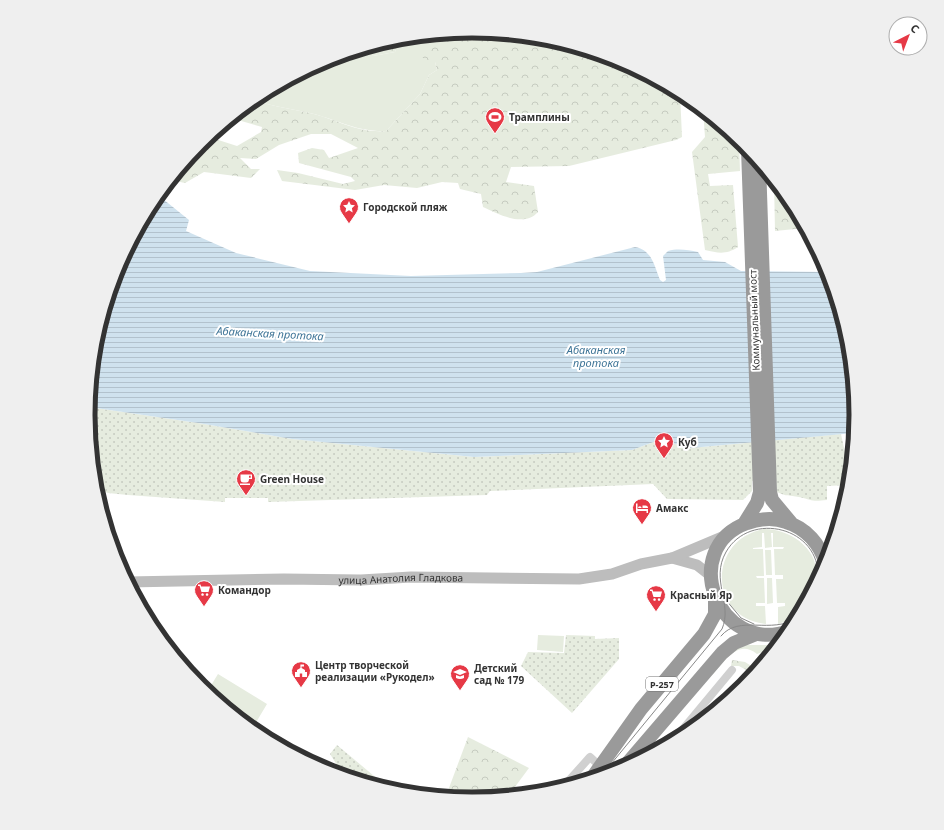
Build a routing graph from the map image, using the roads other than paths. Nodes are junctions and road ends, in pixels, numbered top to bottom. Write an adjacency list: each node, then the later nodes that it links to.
1 (748, 159): 3 (highway, Коммунальный мост)
2 (760, 172): 3 (highway, Коммунальный мост)
3 (765, 492): 4 (highway); 5 (highway)
4 (744, 524): 5 (highway, Р-257); 6 (highway, Р-257)
5 (792, 524): 7 (highway, Р-257)
6 (729, 534): 8 (main road); 9 (highway, Р-257)
7 (822, 554)
8 (672, 558): 9 (main road); 10 (main road, улица Анатолия Гладкова)
9 (711, 576): 11 (highway, Р-257)
10 (134, 582)
11 (715, 599): 12 (highway, Р-257); 17 (highway, Р-257)
12 (756, 634): 13 (highway, Р-257); 16 (highway, Р-257)
13 (778, 635)
14 (732, 670): 15 (street)
15 (687, 724)
16 (634, 755)
17 (601, 767): 18 (highway, Р-257); 19 (street)
18 (599, 770)
19 (570, 779)

